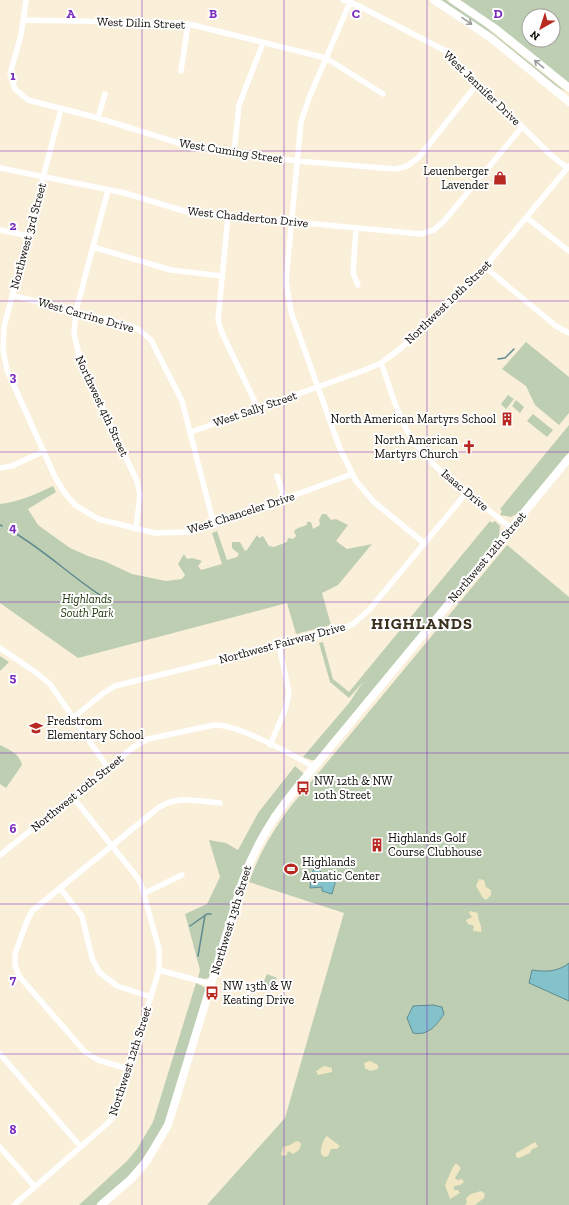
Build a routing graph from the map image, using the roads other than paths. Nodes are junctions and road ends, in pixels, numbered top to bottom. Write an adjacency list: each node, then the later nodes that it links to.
1 (26, 0): 6 (street)
2 (343, 0): 5 (street, West Jennifer Drive)
3 (434, 0): 15 (main road, one-way to 15)
4 (453, 0): 12 (main road, one-way to 4)
5 (350, 1): 9 (street); 11 (street, West Jennifer Drive)
6 (23, 20): 7 (street, West Dilin Street); 16 (street, West Cuming Street)
7 (188, 24): 8 (street, West Dilin Street); 10 (street)
8 (263, 43): 9 (street, West Dilin Street); 19 (street)
9 (326, 58): 14 (street, West Dilin Street); 20 (street)
10 (181, 71)
11 (478, 83): 18 (street, West Jennifer Drive); 20 (street, West Cuming Street)
12 (569, 88)
13 (105, 94): 17 (street)
14 (382, 94)
15 (569, 102)
16 (61, 109): 17 (street, West Cuming Street); 23 (street, Northwest 3rd Street)
17 (98, 118): 19 (street, West Cuming Street)
18 (522, 127): 21 (street, West Jennifer Drive); 28 (street, West Chadderton Drive)
19 (234, 152): 20 (street, West Cuming Street)
20 (297, 161): 27 (street)
21 (568, 167): 26 (street, Northwest 10th Street)
22 (0, 168): 23 (street, West Chadderton Drive)
23 (44, 177): 24 (street, West Chadderton Drive); 30 (street, Northwest 3rd Street)
24 (108, 190): 25 (street, West Chadderton Drive); 31 (street, Northwest 4th Street)
25 (228, 216): 27 (street, West Chadderton Drive); 34 (street)
26 (527, 218): 32 (street); 33 (street, Northwest 10th Street)
27 (291, 222): 28 (street, West Chadderton Drive); 40 (street)
28 (356, 228): 35 (street)
29 (0, 230): 30 (street)
30 (28, 236): 36 (street, Northwest 3rd Street)
31 (93, 247): 34 (street); 37 (street, Northwest 4th Street)
32 (569, 252)
33 (486, 268): 38 (street); 39 (street, Northwest 10th Street)
34 (222, 276): 41 (street)
35 (358, 285)
36 (12, 295): 37 (street, West Carrine Drive); 43 (street, Northwest 3rd Street)
37 (76, 312): 42 (street, West Carrine Drive); 52 (street, Northwest 4th Street)
38 (569, 333)
39 (381, 363): 40 (street, Northwest 10th Street); 48 (street, Isaac Drive)
40 (318, 387): 41 (street, West Sally Street); 46 (street)
41 (258, 408): 42 (street, West Sally Street)
42 (191, 432): 50 (street, West Carrine Drive)
43 (44, 451): 45 (street); 52 (street, West Chanceler Drive)
44 (569, 458): 51 (main road, Northwest 12th Street)
45 (0, 468)
46 (352, 474): 49 (street, West Chanceler Drive); 53 (street)
47 (277, 476): 49 (street)
48 (466, 492): 51 (street, Isaac Drive); 53 (street, Northwest Fairway Drive)
49 (285, 499): 50 (street, West Chanceler Drive)
50 (214, 525): 52 (street, West Chanceler Drive)
51 (511, 528): 58 (main road, Northwest 12th Street)
52 (136, 529)
53 (424, 543): 54 (street, Northwest Fairway Drive)
54 (279, 645): 56 (street, Northwest Fairway Drive); 57 (street)
55 (0, 648): 56 (street)
56 (73, 718): 59 (street)
57 (270, 745): 58 (street, Northwest 10th Street); 59 (street, Northwest 10th Street)
58 (314, 767): 68 (main road, Northwest 13th Street)
59 (108, 768): 60 (street, Northwest 10th Street)
60 (72, 796): 62 (street, Northwest 12th Street); 63 (street, Northwest 10th Street)
61 (220, 804): 62 (street)
62 (112, 846): 65 (street); 66 (street, Northwest 12th Street)
63 (0, 855)
64 (182, 875): 66 (street)
65 (60, 888): 69 (street); 71 (street)
66 (145, 893): 67 (street, Northwest 12th Street)
67 (159, 970): 68 (street); 69 (street, Northwest 12th Street)
68 (211, 984): 76 (main road, Northwest 13th Street)
69 (151, 997): 71 (street, Northwest 12th Street)
70 (0, 1054): 73 (street)
71 (128, 1069): 73 (street, Northwest 12th Street)
72 (0, 1147): 74 (street)
73 (81, 1147): 74 (street, Northwest 12th Street)
74 (35, 1187): 75 (street, Northwest 12th Street)
75 (14, 1205)
76 (101, 1205)

